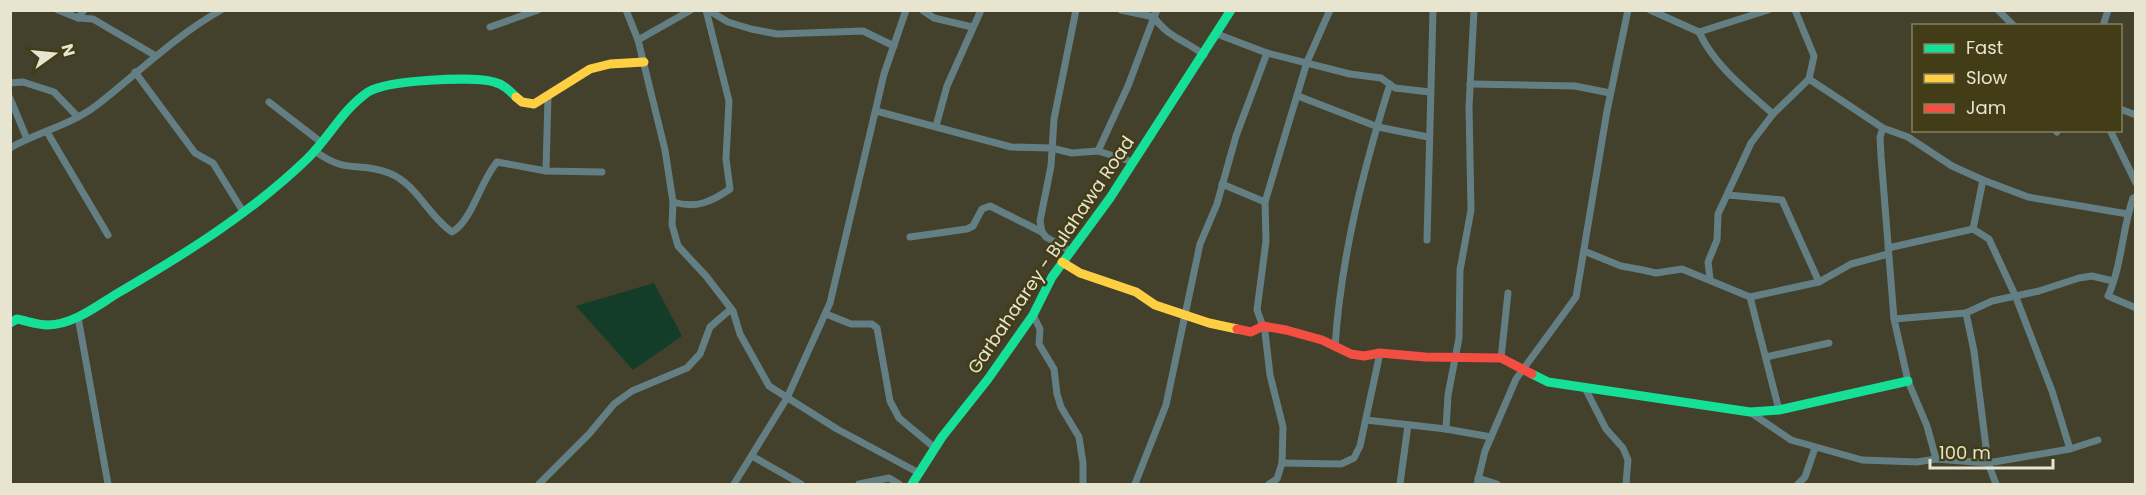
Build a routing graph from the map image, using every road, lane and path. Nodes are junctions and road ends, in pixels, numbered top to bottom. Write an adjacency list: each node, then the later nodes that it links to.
1 (58, 10): 24 (street)
2 (84, 10): 24 (street)
3 (221, 10): 34 (street)
4 (538, 10): 26 (street)
5 (626, 10): 30 (street)
6 (691, 10): 30 (street)
7 (707, 10): 22 (street); 74 (street)
8 (922, 10): 27 (street)
9 (981, 10): 27 (street)
10 (1076, 10): 61 (street)
11 (1121, 10): 23 (street)
12 (1231, 10): 29 (street, Garbahaarey - Bulahawa Road)
13 (1330, 10): 36 (street)
14 (1433, 10): 42 (street)
15 (1474, 10): 41 (street)
16 (1628, 10): 43 (street)
17 (1650, 10): 28 (street)
18 (1795, 10): 38 (street)
19 (1998, 10): 25 (street)
20 (905, 11): 31 (street)
21 (1766, 11): 28 (street)
22 (718, 13): 31 (street)
23 (1156, 14): 33 (street); 64 (street)
24 (78, 18): 34 (street)
25 (2012, 24)
26 (490, 27)
27 (972, 27): 53 (street)
28 (1699, 32): 50 (street)
29 (1218, 34): 32 (street); 33 (street, Garbahaarey - Bulahawa Road)
30 (638, 39): 35 (street)
31 (894, 46): 49 (street)
32 (1267, 52): 36 (street); 70 (street)
33 (1204, 55): 65 (street, Garbahaarey - Bulahawa Road)
34 (156, 56): 37 (street)
35 (644, 62): 44 (street); 74 (street)
36 (1307, 62): 40 (street); 45 (street)
37 (135, 72): 52 (street); 75 (street)
38 (1809, 79): 50 (street); 55 (street)
39 (10, 83): 52 (street)
40 (1390, 84): 42 (street); 54 (street)
41 (1470, 84): 43 (street); 105 (street)
42 (1430, 92): 58 (street)
43 (1610, 93): 84 (street)
44 (548, 96): 60 (street); 66 (street)
45 (1298, 96): 54 (street); 73 (street)
46 (10, 98): 59 (street)
47 (269, 102): 60 (street)
48 (2122, 109): 51 (street)
49 (876, 111): 53 (street); 95 (street)
50 (1773, 114): 71 (street)
51 (2136, 115)
52 (78, 117): 56 (street)
53 (936, 126): 61 (street)
54 (1378, 127): 58 (street); 103 (street)
55 (1883, 128): 68 (street); 83 (street)
56 (47, 132): 59 (street); 79 (street)
57 (2111, 132): 69 (street)
58 (1428, 137): 81 (street)
59 (27, 138): 62 (street)
60 (322, 143): 63 (street)
61 (1051, 147): 64 (street); 78 (street)
62 (10, 148)
63 (315, 151): 66 (street); 75 (street)
64 (1098, 151): 65 (street)
65 (1133, 162): 82 (street, Garbahaarey - Bulahawa Road)
66 (546, 171): 67 (street)
67 (602, 172)
68 (1983, 180): 76 (street); 77 (street)
69 (2136, 183)
70 (1222, 184): 73 (street); 96 (street)
71 (1728, 195): 86 (street); 88 (street)
72 (2136, 197): 76 (street)
73 (1265, 201): 101 (street)
74 (673, 202): 93 (street)
75 (244, 213): 98 (street)
76 (2128, 214): 87 (street)
77 (1973, 230): 83 (street); 90 (street)
78 (1042, 232): 80 (street); 82 (street)
79 (108, 235)
80 (910, 237)
81 (1427, 240)
82 (1070, 251): 85 (street, Garbahaarey - Bulahawa Road)
83 (1888, 251): 88 (street); 99 (street)
84 (1584, 252): 86 (street); 108 (street)
85 (1062, 262): 96 (street); 97 (street, Garbahaarey - Bulahawa Road)
86 (1710, 279): 91 (street)
87 (2113, 281): 90 (street); 92 (street)
88 (1820, 282): 91 (street)
89 (1508, 293): 107 (street)
90 (2014, 295): 94 (street); 121 (street)
91 (1750, 297): 106 (street)
92 (2136, 308)
93 (731, 309): 111 (street); 129 (street)
94 (1966, 313): 99 (street); 125 (street)
95 (826, 314): 111 (street); 119 (street)
96 (1184, 314): 101 (street); 136 (street)
97 (1034, 315): 119 (street, Garbahaarey - Bulahawa Road); 135 (street)
98 (78, 317): 100 (street); 128 (street)
99 (1894, 319): 109 (street)
100 (10, 323)
101 (1263, 326): 103 (street); 124 (street)
102 (1829, 343): 106 (street)
103 (1335, 347): 104 (street)
104 (1380, 353): 105 (street); 114 (street)
105 (1456, 357): 107 (street); 116 (street)
106 (1766, 357): 112 (street)
107 (1501, 358): 108 (street)
108 (1521, 368): 110 (street); 117 (street)
109 (1908, 381): 112 (street); 123 (street)
110 (1586, 390): 113 (street); 140 (street)
111 (787, 398): 122 (street); 126 (street)
112 (1779, 410): 113 (street)
113 (1750, 412): 120 (street)
114 (1366, 420): 115 (street); 124 (street)
115 (1408, 425): 116 (street); 138 (street)
116 (1446, 429): 117 (street)
117 (1491, 437): 127 (street)
118 (2098, 440): 121 (street)
119 (935, 448): 126 (street, Garbahaarey - Bulahawa Road)
120 (1815, 448): 123 (street); 141 (street)
121 (2070, 449): 125 (street)
122 (752, 456): 130 (street); 131 (street)
123 (1936, 459): 125 (street)
124 (1282, 463): 137 (street)
125 (1988, 463): 142 (street)
126 (918, 473): 134 (street, Garbahaarey - Bulahawa Road)
127 (1478, 481): 139 (street)
128 (108, 484)
129 (539, 484)
130 (734, 484)
131 (801, 484)
132 (859, 484): 133 (street)
133 (899, 484)
134 (912, 484)
135 (1083, 484)
136 (1135, 484)
137 (1269, 484)
138 (1400, 484)
139 (1497, 484)
140 (1626, 484)
141 (1798, 484)
142 (1996, 484)

